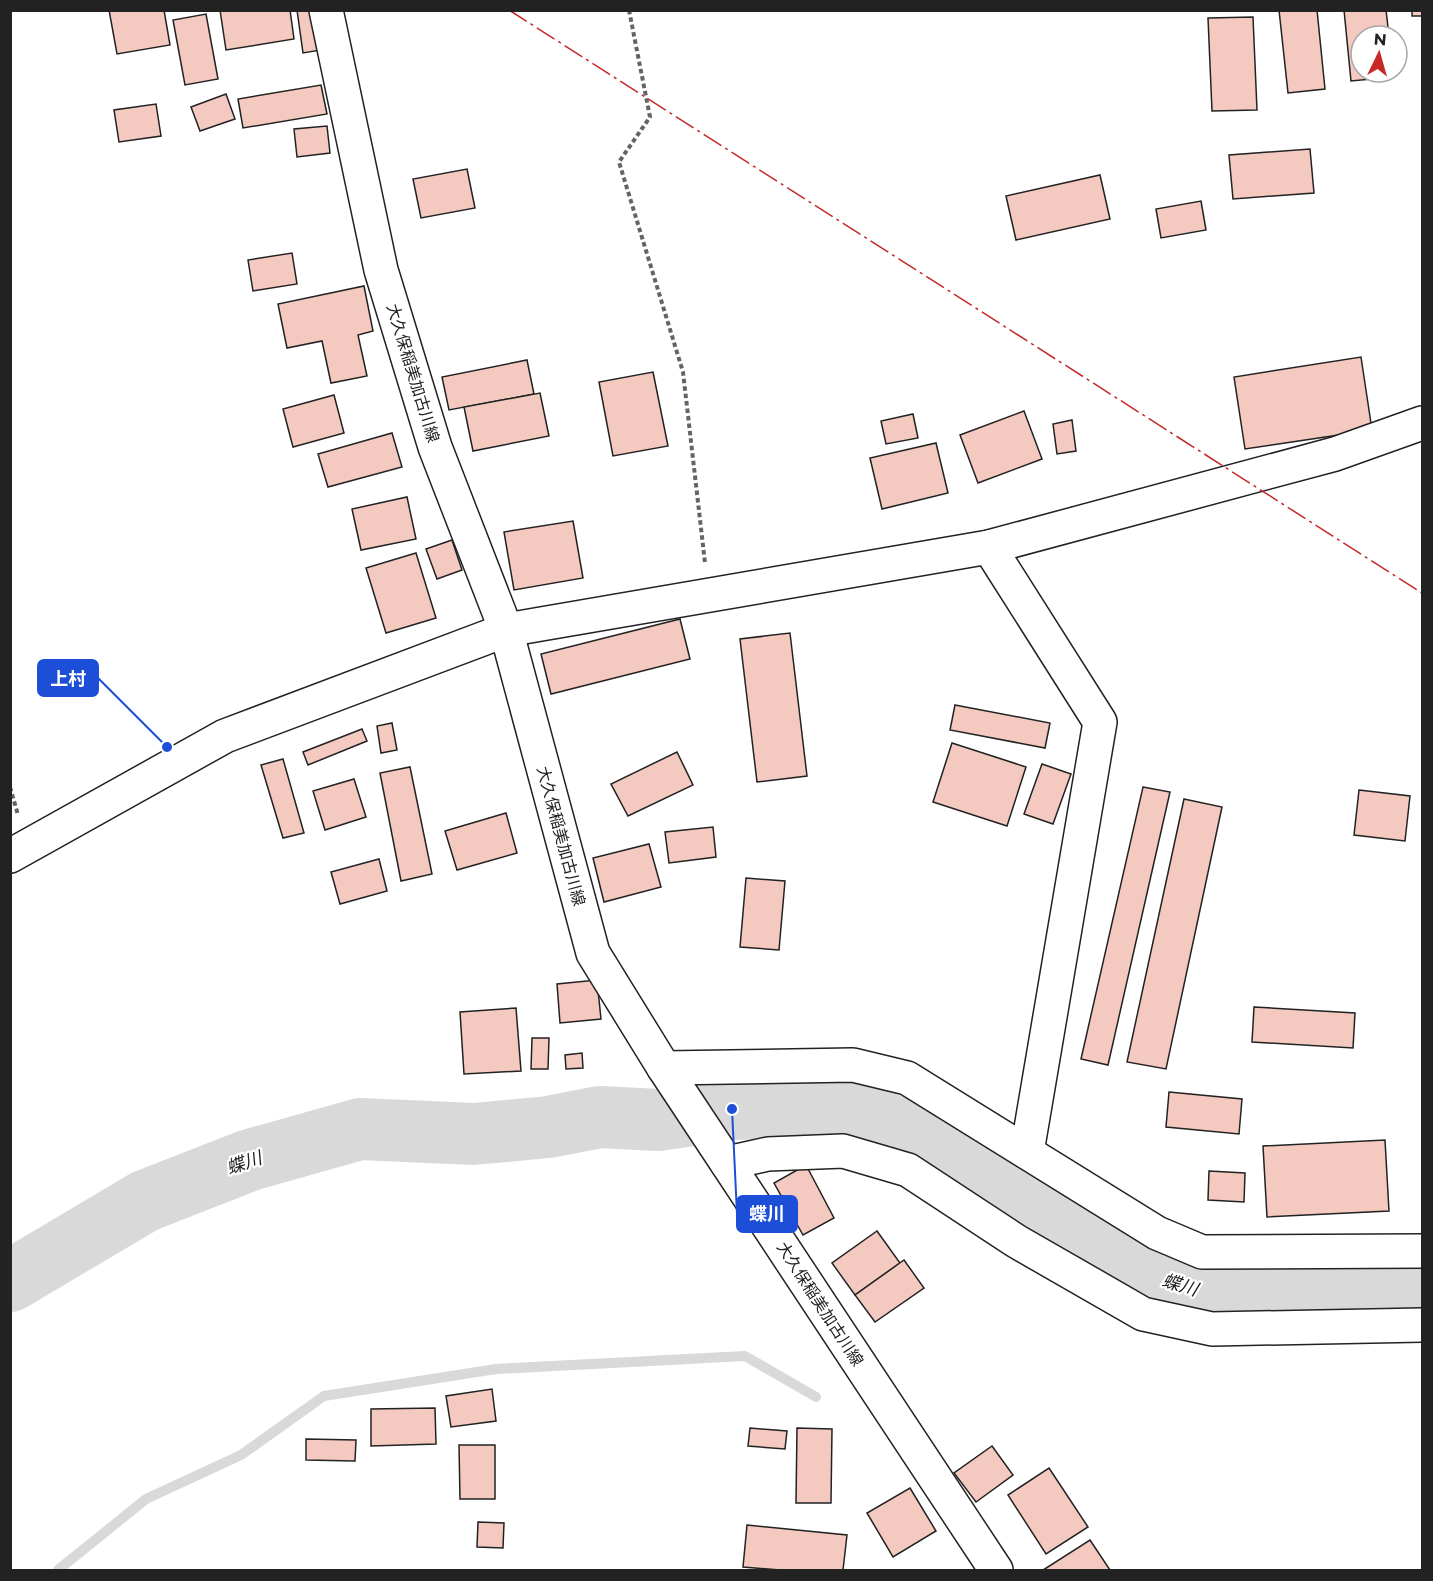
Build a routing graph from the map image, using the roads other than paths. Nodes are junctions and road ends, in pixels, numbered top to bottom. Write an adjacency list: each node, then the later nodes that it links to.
1 (326, 10): 4 (street, 大久保稲美加古川線)
2 (1422, 423): 3 (street)
3 (989, 548): 4 (street); 7 (street)
4 (506, 630): 5 (street); 6 (street, 大久保稲美加古川線)
5 (10, 856)
6 (670, 1078): 7 (street); 8 (street, 大久保稲美加古川線)
7 (1027, 1152): 9 (street)
8 (721, 1154): 10 (street); 11 (street, 大久保稲美加古川線)
9 (1422, 1251)
10 (1422, 1325)
11 (996, 1570)

